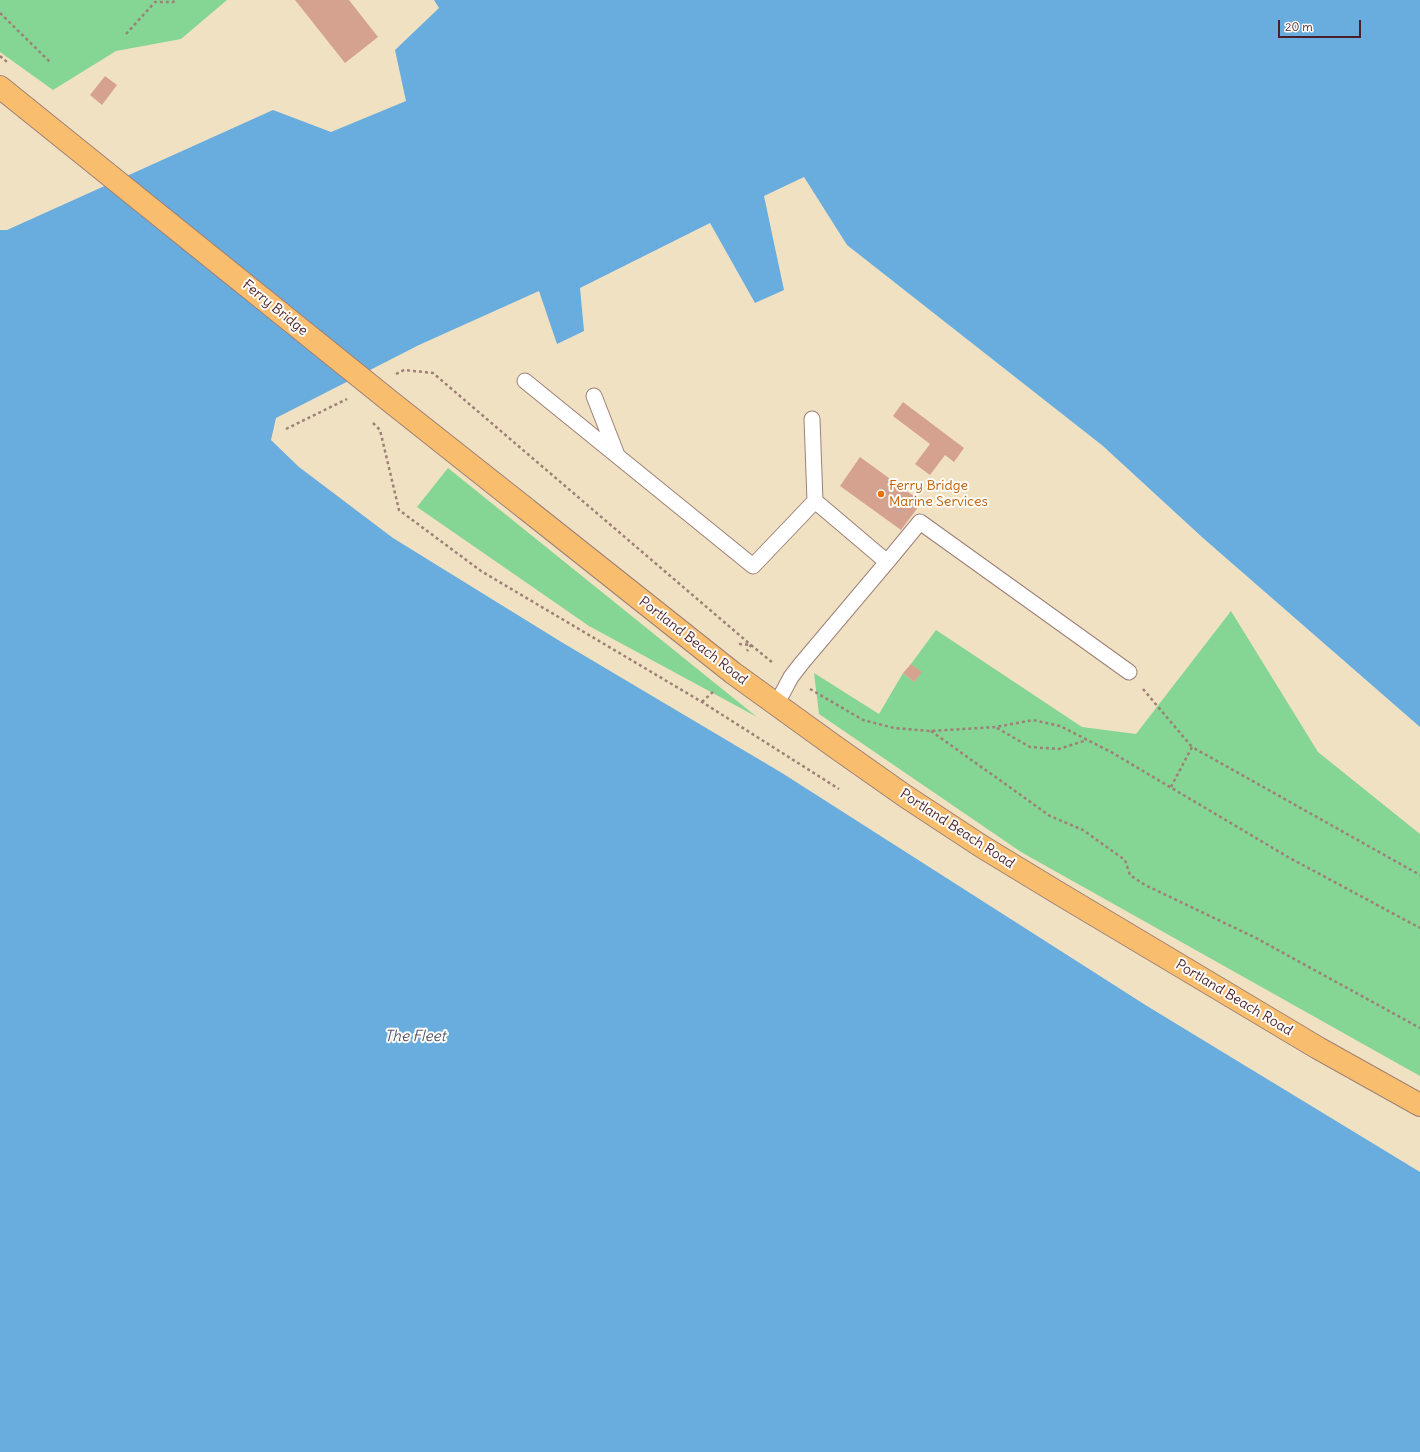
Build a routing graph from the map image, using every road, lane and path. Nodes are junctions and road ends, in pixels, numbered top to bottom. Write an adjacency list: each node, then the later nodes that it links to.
1 (176, 0): 3 (path)
2 (0, 13): 4 (path)
3 (126, 34)
4 (51, 63)
5 (0, 87): 12 (highway, Ferry Bridge, bridge)
6 (525, 381): 10 (lane)
7 (594, 396): 10 (lane)
8 (812, 419): 11 (lane)
9 (380, 430): 23 (path)
10 (617, 456): 11 (lane)
11 (815, 501): 13 (lane)
12 (525, 508): 17 (highway, Portland Beach Road)
13 (887, 562): 15 (lane); 16 (lane)
14 (735, 644): 16 (path)
15 (1129, 672): 21 (path)
16 (791, 677): 17 (lane); 19 (path)
17 (776, 704): 27 (highway, Portland Beach Road)
18 (996, 727): 19 (path); 20 (path); 20 (path)
19 (930, 731): 26 (path)
20 (1088, 740): 22 (path)
21 (1192, 747): 22 (path); 24 (path)
22 (1171, 788): 25 (path)
23 (839, 789)
24 (1420, 875)
25 (1420, 928)
26 (1420, 1028)
27 (1420, 1105)

